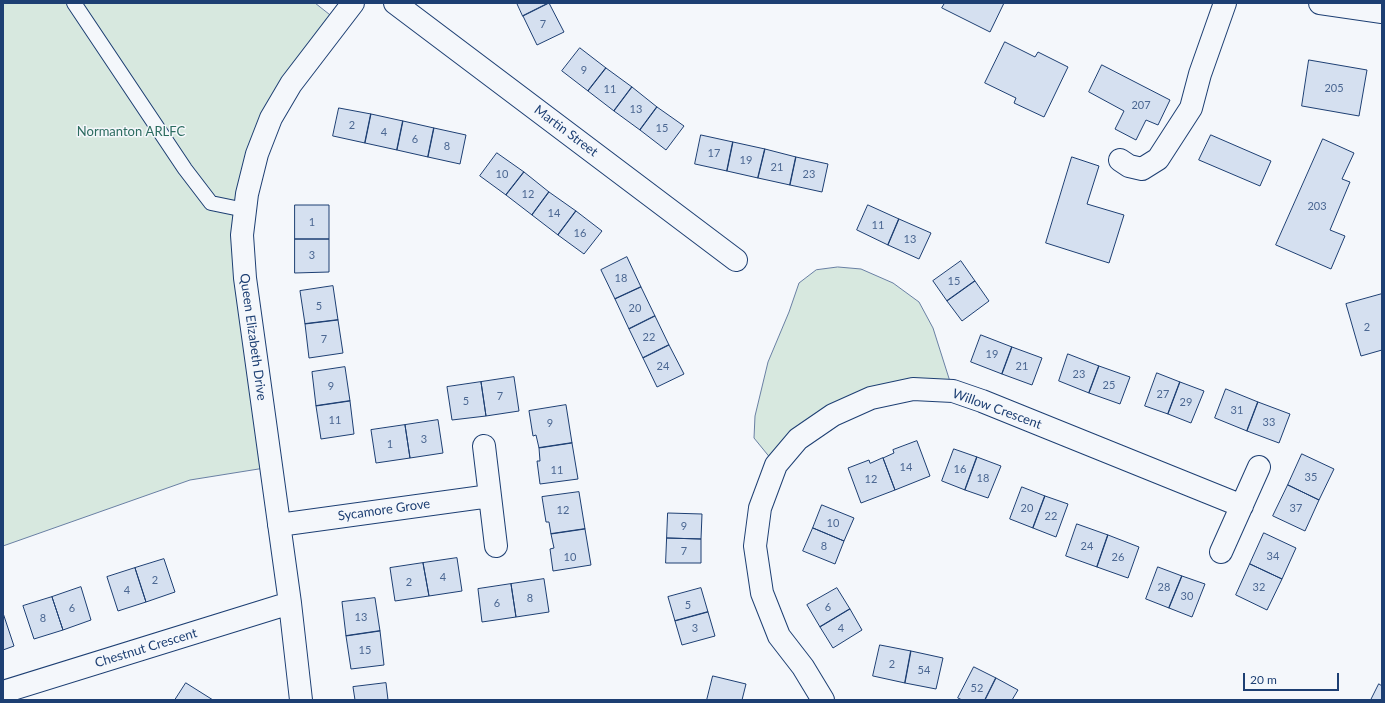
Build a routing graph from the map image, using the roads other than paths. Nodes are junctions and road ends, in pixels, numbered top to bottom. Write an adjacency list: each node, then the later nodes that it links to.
1 (74, 3): 8 (lane)
2 (353, 3): 8 (street, Queen Elizabeth Drive)
3 (396, 3): 9 (street, Martin Street)
4 (1225, 3): 7 (street)
5 (1320, 3): 6 (street)
6 (1382, 12)
7 (1120, 160)
8 (245, 210): 14 (street, Queen Elizabeth Drive)
9 (736, 260)
10 (484, 446): 12 (street)
11 (1259, 467): 13 (street)
12 (490, 496): 14 (street, Sycamore Grove); 15 (street)
13 (1242, 506): 16 (street); 20 (street, Willow Crescent)
14 (279, 525): 17 (street, Queen Elizabeth Drive)
15 (496, 546)
16 (1221, 552)
17 (290, 603): 18 (street, Chestnut Crescent); 19 (street, Queen Elizabeth Drive)
18 (3, 692)
19 (301, 700)
20 (823, 700)

